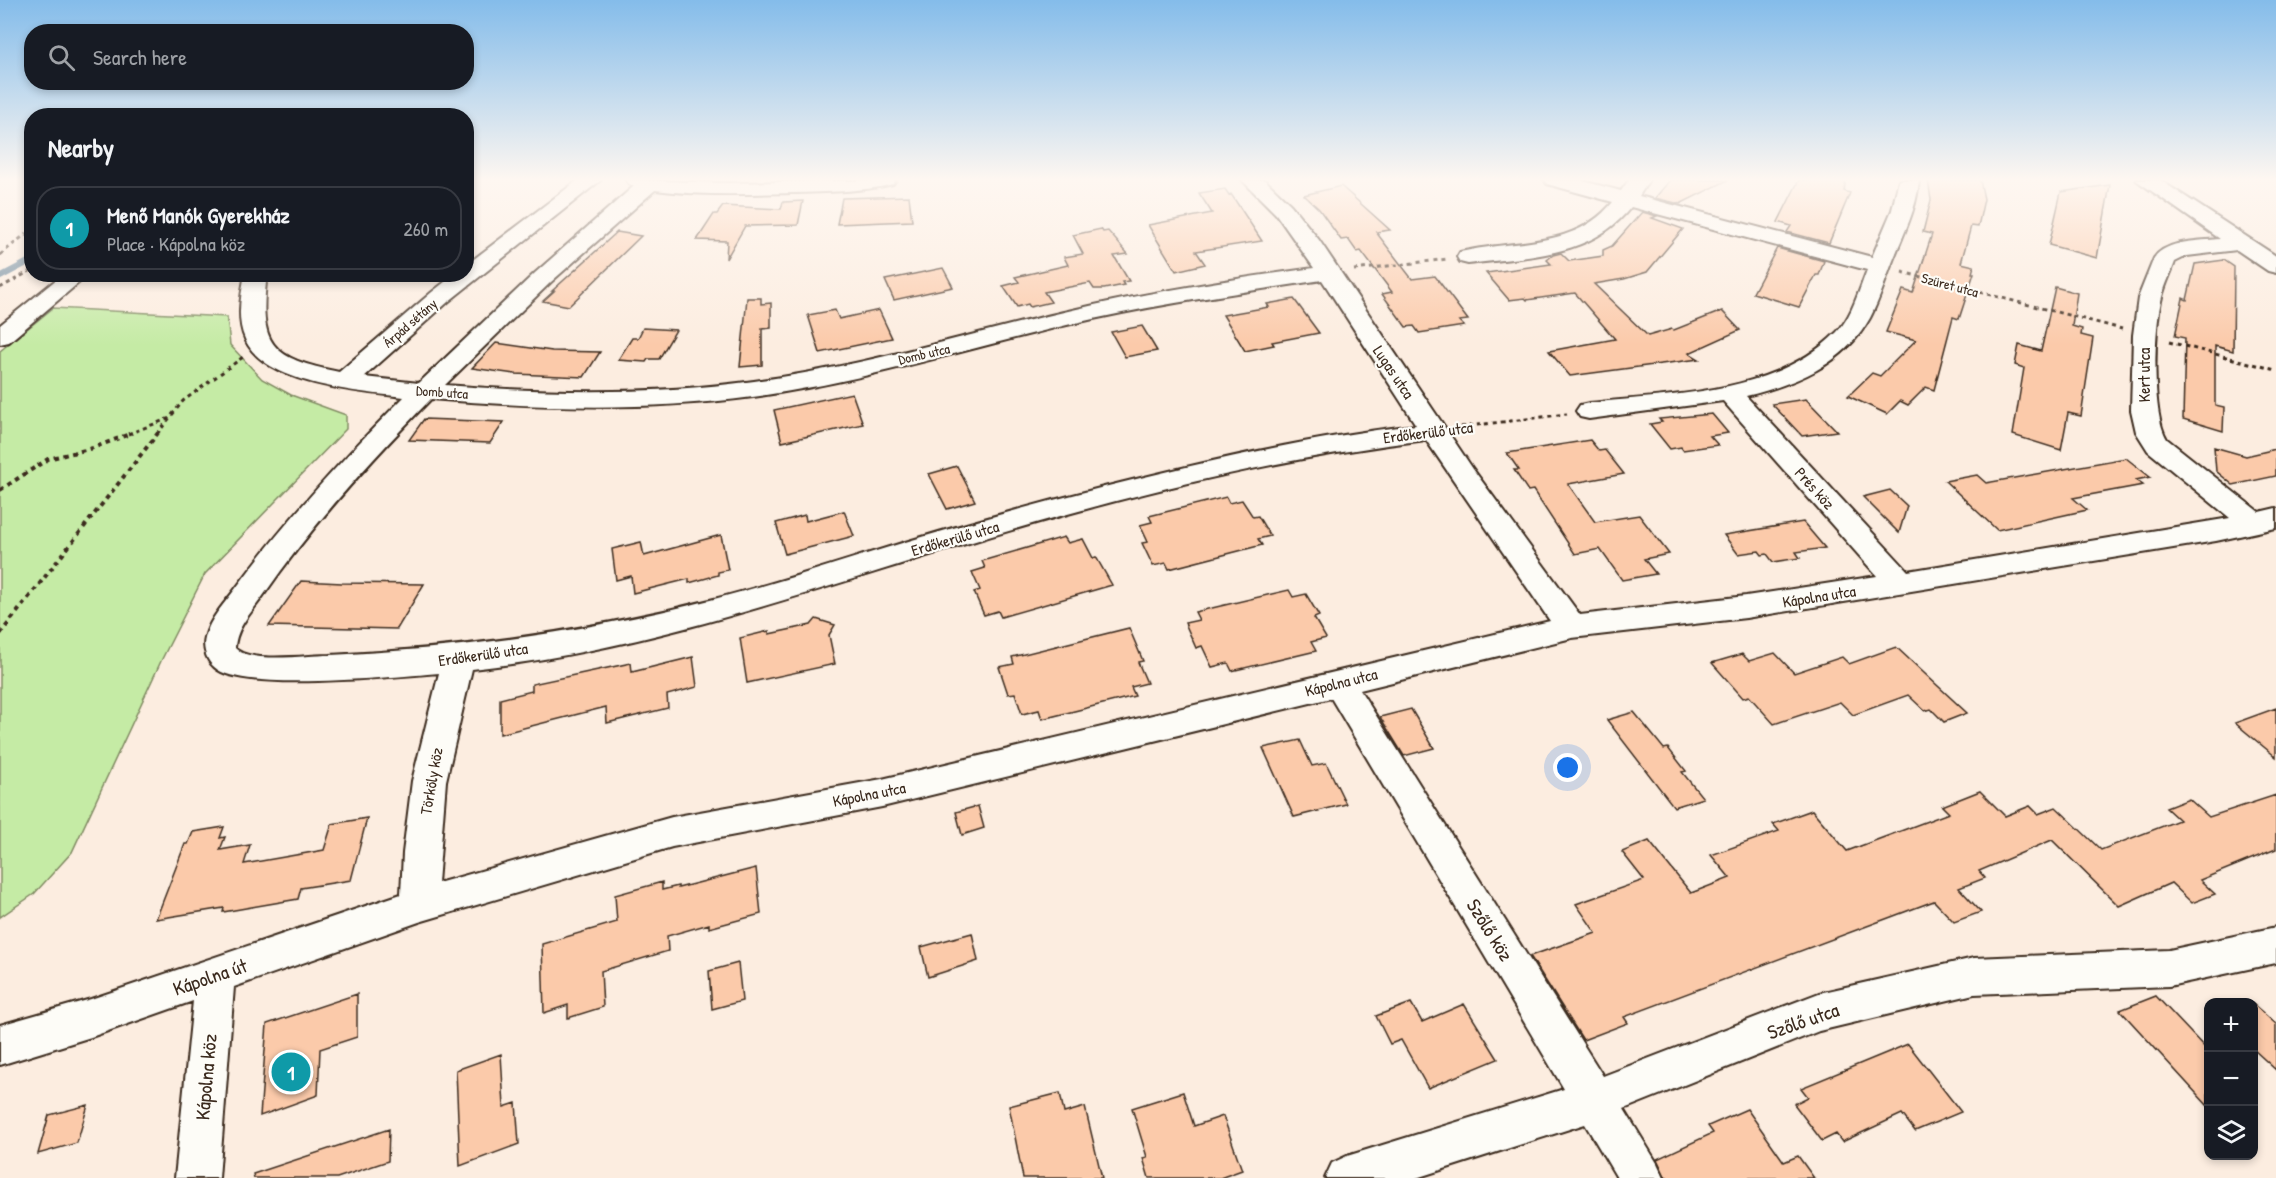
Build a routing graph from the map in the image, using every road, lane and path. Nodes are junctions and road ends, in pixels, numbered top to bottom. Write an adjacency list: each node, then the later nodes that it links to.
1 (520, 235): 16 (street, Árpád sétány)
2 (587, 235): 28 (street)
3 (1304, 235): 17 (street, Lugas utca)
4 (1585, 235): 13 (street)
5 (1761, 235): 14 (street)
6 (1891, 235): 14 (street)
7 (2229, 235): 10 (street)
8 (2259, 235): 11 (street)
9 (24, 236): 12 (path)
10 (2241, 243): 15 (street); 23 (street, Kert utca)
11 (2276, 246)
12 (0, 255)
13 (1468, 257): 17 (path)
14 (1879, 266): 23 (path, Szüret utca); 29 (street)
15 (2276, 266)
16 (474, 271)
17 (1327, 273): 28 (street, Domb utca); 32 (street, Lugas utca)
18 (24, 274): 22 (path)
19 (68, 282): 24 (street)
20 (255, 282): 25 (street)
21 (459, 282): 27 (street, Árpád sétány)
22 (0, 288)
23 (2145, 336): 26 (path, Szüret utca); 34 (street, Kert utca)
24 (0, 337)
25 (260, 346): 27 (street, Domb utca); 31 (path)
26 (2276, 370)
27 (344, 381): 28 (street, Domb utca)
28 (424, 392): 38 (street, Erdőkerülő utca)
29 (1729, 393): 30 (street); 35 (street, Prés köz)
30 (1589, 411): 32 (path, Erdőkerülő utca)
31 (171, 417): 33 (path); 37 (path)
32 (1434, 431): 36 (street, Lugas utca); 38 (street, Erdőkerülő utca)
33 (0, 490)
34 (2265, 521): 35 (street, Kápolna utca)
35 (1901, 583): 36 (street, Kápolna utca)
36 (1572, 627): 39 (street, Kápolna utca)
37 (0, 634)
38 (458, 659): 40 (street, Törköly köz)
39 (1338, 682): 40 (street, Kápolna utca); 44 (street, Szőlő köz)
40 (419, 905): 42 (street, Kápolna út)
41 (2276, 945): 44 (street, Szőlő utca)
42 (216, 976): 43 (street, Kápolna út); 45 (street, Kápolna köz)
43 (0, 1044)
44 (1595, 1100): 46 (street, Szőlő utca); 47 (street, Szőlő köz)
45 (197, 1178)
46 (1347, 1178)
47 (1642, 1178)

